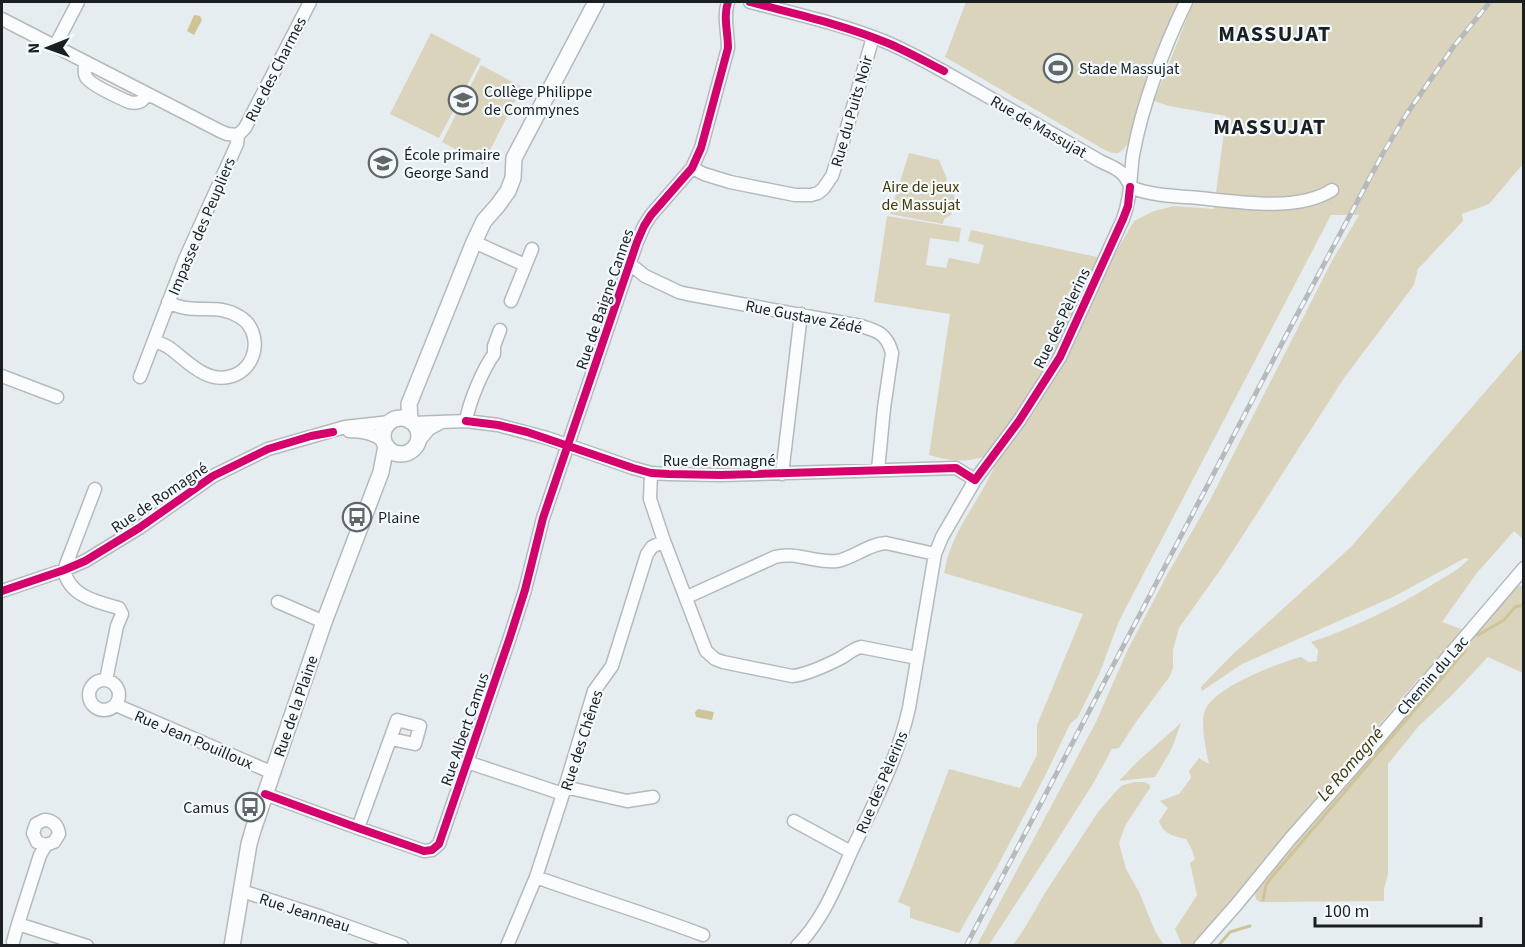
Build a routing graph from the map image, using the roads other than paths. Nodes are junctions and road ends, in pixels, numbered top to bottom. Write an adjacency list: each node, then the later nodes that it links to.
1 (78, 2): 9 (street)
2 (310, 2): 10 (street, Rue des Charmes)
3 (596, 2): 14 (street)
4 (728, 2): 11 (street, Rue de Baigne Cannes)
5 (750, 2): 8 (street, Rue de Massujat)
6 (1186, 2): 12 (street, Rue des Pèlerins)
7 (2, 18): 9 (street, Impasse des Peupliers)
8 (873, 37): 11 (street, Rue du Puits Noir); 12 (street, Rue de Massujat)
9 (55, 46): 10 (street, Impasse des Peupliers)
10 (238, 135): 19 (street, Impasse des Peupliers)
11 (692, 168): 16 (street, Rue de Baigne Cannes)
12 (1130, 187): 13 (street); 40 (street, Rue des Pèlerins)
13 (1332, 189)
14 (474, 242): 17 (street); 26 (street)
15 (532, 249): 17 (street)
16 (630, 264): 20 (street, Rue Gustave Zédé); 34 (street, Rue de Baigne Cannes)
17 (525, 265): 18 (street)
18 (512, 301)
19 (168, 302): 22 (street, Impasse des Peupliers); 22 (street)
20 (801, 315): 36 (street, Rue Gustave Zédé); 39 (street)
21 (500, 330): 28 (street)
22 (154, 341): 24 (street, Impasse des Peupliers)
23 (2, 376): 25 (street)
24 (140, 377)
25 (57, 397)
26 (410, 404): 27 (street); 29 (street)
27 (392, 421): 29 (street); 31 (street, Rue de Romagné); 33 (street)
28 (466, 421): 30 (street, Rue de Romagné); 34 (street, Rue de Romagné)
29 (412, 422): 30 (street, Rue de Romagné); 32 (street)
30 (442, 422): 32 (street)
31 (333, 432): 33 (street, Rue de Romagné); 45 (street, Rue de Romagné)
32 (418, 442): 35 (street)
33 (384, 444): 35 (street); 37 (street, Rue de la Plaine)
34 (566, 446): 38 (street, Rue de Romagné); 54 (street, Rue Albert Camus)
35 (401, 454): 37 (street, Rue de la Plaine)
36 (878, 470): 39 (street, Rue de Romagné); 40 (street, Rue de Romagné)
37 (381, 472): 49 (street, Rue de la Plaine)
38 (651, 473): 39 (street, Rue de Romagné); 42 (street)
39 (782, 474)
40 (975, 480): 43 (street, Rue des Pèlerins)
41 (95, 489): 45 (street)
42 (664, 541): 47 (street); 56 (street, Rue des Chênes)
43 (935, 554): 47 (street); 50 (street, Rue des Pèlerins)
44 (1524, 568): 73 (street, Chemin du Lac)
45 (64, 570): 46 (street, Rue de Romagné); 51 (street)
46 (2, 591)
47 (687, 597): 50 (street)
48 (278, 602): 49 (street)
49 (324, 622): 55 (street, Rue de la Plaine)
50 (917, 658): 62 (street, Rue des Pèlerins)
51 (106, 680): 52 (street, Rue Jean Pouilloux); 52 (street, Rue Jean Pouilloux)
52 (116, 705): 55 (street, Rue Jean Pouilloux)
53 (391, 739): 60 (street)
54 (467, 762): 56 (street); 60 (street, Rue Albert Camus)
55 (273, 773): 57 (street, Rue de la Plaine)
56 (564, 790): 58 (street); 63 (street, Rue des Chênes)
57 (265, 794): 60 (street, Rue Albert Camus); 64 (street, Rue de la Plaine)
58 (653, 797)
59 (794, 821): 62 (street)
60 (358, 828)
61 (46, 846): 65 (street)
62 (851, 852): 72 (street, Rue des Pèlerins)
63 (536, 877): 66 (street); 71 (street, Rue des Chênes)
64 (242, 891): 69 (street, Rue de la Plaine); 70 (street, Rue Jeanneau)
65 (18, 924): 67 (street); 68 (street)
66 (703, 935)
67 (13, 942)
68 (87, 945)
69 (232, 945)
70 (402, 945)
71 (507, 945)
72 (797, 945)
73 (1200, 945)

